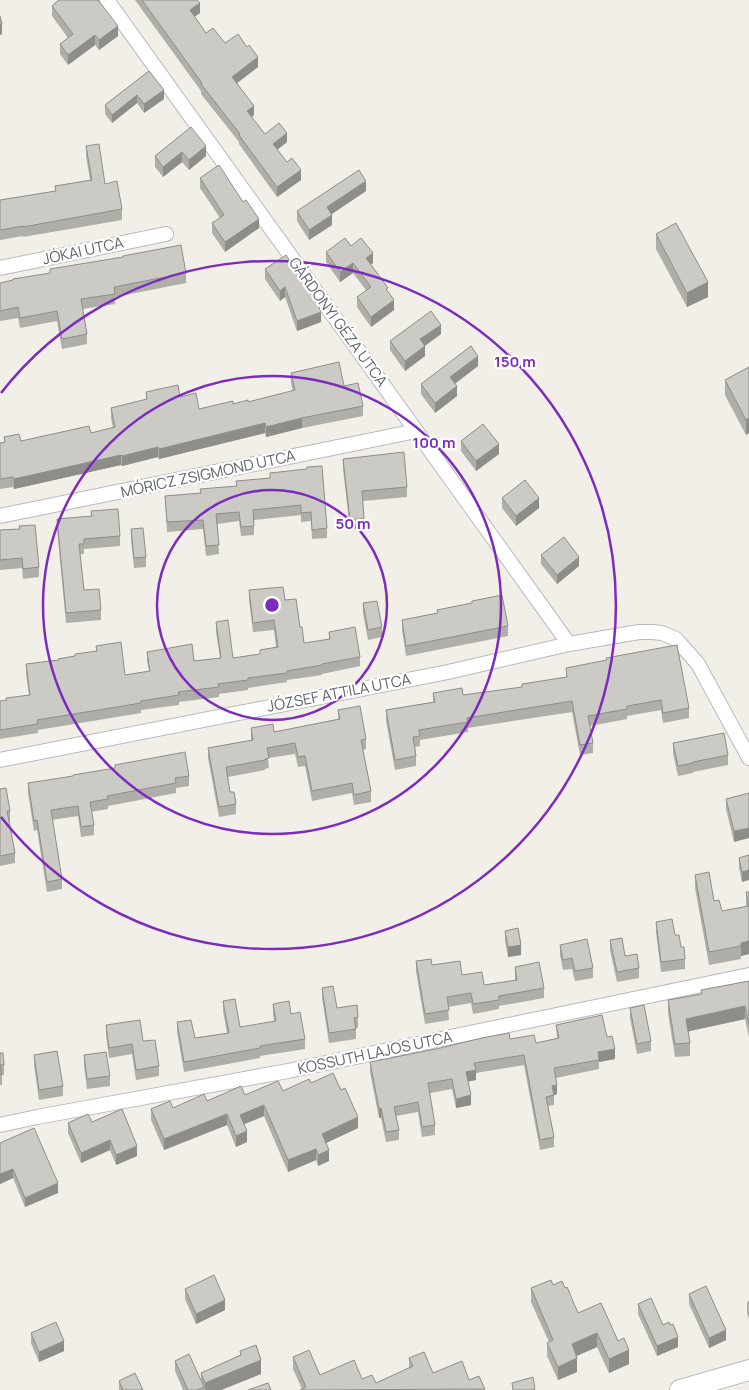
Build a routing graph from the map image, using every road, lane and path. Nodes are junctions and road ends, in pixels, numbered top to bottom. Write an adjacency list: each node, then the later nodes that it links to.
1 (108, 0): 4 (street, GÁRDONYI GÉZA UTCA)
2 (166, 234): 3 (street, JÓKAI UTCA)
3 (0, 268)
4 (416, 431): 5 (street, MÓRICZ ZSIGMOND UTCA); 6 (street, GÁRDONYI GÉZA UTCA)
5 (0, 516)
6 (569, 644): 7 (street, JÓZSEF ATTILA UTCA); 8 (street, JÓZSEF ATTILA UTCA)
7 (749, 758)
8 (0, 760)
9 (749, 975): 10 (street, KOSSUTH LAJOS UTCA)
10 (0, 1125)
11 (749, 1370): 12 (main road)
12 (680, 1390)

